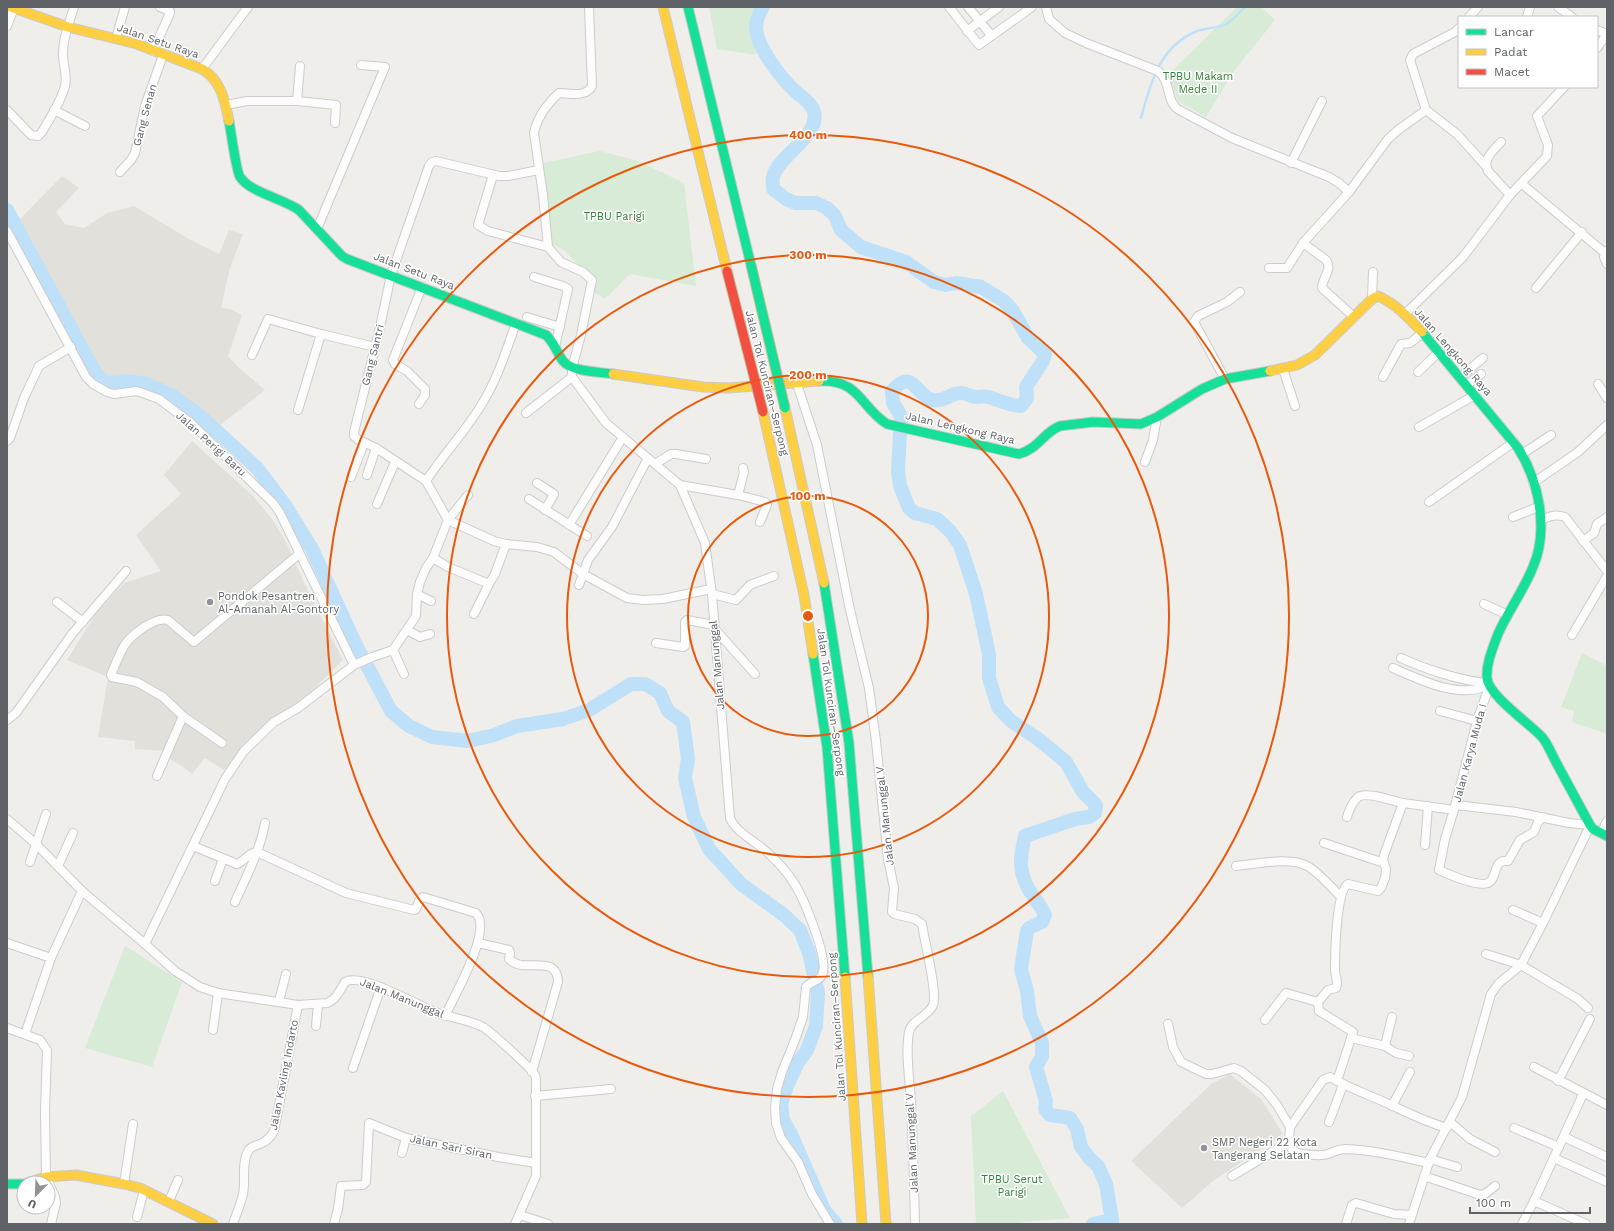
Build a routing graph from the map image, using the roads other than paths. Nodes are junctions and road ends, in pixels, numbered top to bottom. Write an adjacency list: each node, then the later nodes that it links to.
1 (74, 7): 21 (street)
2 (125, 7): 26 (street)
3 (160, 7): 28 (street)
4 (248, 7): 32 (street)
5 (589, 7): 45 (street)
6 (663, 7): 264 (main road, Jalan Tol Kunciran–Serpong, bridge)
7 (688, 7): 266 (main road, Jalan Tol Kunciran–Serpong, bridge)
8 (949, 7): 23 (street)
9 (968, 7): 19 (street)
10 (999, 7): 16 (street)
11 (1032, 7): 24 (street)
12 (1046, 7): 43 (street)
13 (1478, 7): 17 (street)
14 (1558, 7): 18 (street)
15 (12, 8): 20 (street); 21 (main road, Jalan Setu Raya)
16 (987, 16): 19 (street); 24 (street)
17 (1470, 16)
18 (1571, 16)
19 (980, 22): 23 (street); 24 (street)
20 (7, 26)
21 (68, 27): 26 (main road, Jalan Setu Raya); 38 (street)
22 (1458, 29): 39 (street)
23 (967, 31): 24 (street)
24 (995, 33)
25 (1607, 34): 27 (street)
26 (116, 38): 28 (main road, Jalan Setu Raya)
27 (1598, 47)
28 (153, 51): 29 (main road, Jalan Setu Raya)
29 (163, 55): 32 (main road, Jalan Setu Raya); 46 (street, Gang Senan)
30 (361, 65): 51 (street)
31 (300, 66): 34 (street)
32 (202, 69): 36 (main road, Jalan Setu Raya)
33 (1560, 88): 48 (street)
34 (297, 101): 36 (street); 40 (street)
35 (1322, 101): 43 (street)
36 (226, 105): 51 (main road, Jalan Setu Raya)
37 (7, 110): 38 (street)
38 (54, 110): 41 (street)
39 (1426, 110): 44 (street); 49 (street)
40 (335, 123)
41 (85, 126)
42 (1501, 142): 44 (street)
43 (1291, 163): 49 (street)
44 (1485, 165): 50 (street)
45 (539, 170): 47 (street, Gang Santri); 55 (street)
46 (120, 172)
47 (493, 175): 55 (street); 60 (street, Gang Santri)
48 (1522, 184): 50 (street); 53 (street)
49 (1349, 192): 54 (street)
50 (1510, 195): 66 (street)
51 (317, 229): 60 (main road, Jalan Setu Raya)
52 (7, 232): 73 (street, Jalan Perigi Baru)
53 (1582, 232): 56 (street); 63 (street)
54 (1303, 243): 58 (street); 68 (street)
55 (548, 247): 81 (street)
56 (1606, 252): 57 (street)
57 (1607, 264)
58 (1269, 268)
59 (1373, 272): 65 (street)
60 (392, 275): 62 (main road, Jalan Setu Raya); 74 (street, Gang Santri)
61 (534, 277): 70 (street)
62 (422, 287): 69 (main road, Jalan Setu Raya); 91 (street)
63 (1536, 288)
64 (1240, 292): 85 (street)
65 (1372, 299): 66 (main road, Jalan Lengkong Raya); 68 (main road, Jalan Lengkong Raya)
66 (1405, 314): 71 (main road, Jalan Lengkong Raya)
67 (527, 317): 70 (street)
68 (1354, 317): 79 (main road, Jalan Lengkong Raya)
69 (516, 323): 75 (main road, Jalan Setu Raya); 115 (street)
70 (560, 327): 75 (street)
71 (1423, 333): 76 (main road, Jalan Lengkong Raya); 83 (street)
72 (321, 334): 74 (street); 77 (street); 93 (street)
73 (70, 347): 100 (street); 135 (street, Jalan Perigi Baru)
74 (375, 347): 101 (street, Gang Santri)
75 (555, 347): 81 (main road, Jalan Setu Raya)
76 (1439, 352): 80 (street); 84 (main road, Jalan Lengkong Raya)
77 (252, 355)
78 (1484, 358): 84 (street)
79 (1283, 369): 85 (main road, Jalan Lengkong Raya); 92 (street)
80 (1418, 372)
81 (572, 373): 86 (main road); 94 (street); 99 (street, Jalan Manunggal)
82 (1481, 374): 88 (street)
83 (1383, 377)
84 (1460, 378): 88 (main road, Jalan Lengkong Raya)
85 (1225, 379): 95 (main road, Jalan Lengkong Raya)
86 (797, 384): 95 (main road, Jalan Lengkong Raya); 272 (street, Jalan Manunggal V)
87 (1598, 384): 90 (street)
88 (1467, 385): 89 (main road, Jalan Lengkong Raya)
89 (1475, 395): 97 (street); 102 (main road, Jalan Lengkong Raya)
90 (1607, 398)
91 (419, 404)
92 (1295, 406)
93 (298, 410)
94 (526, 413)
95 (1157, 417): 108 (street)
96 (1607, 425): 113 (street)
97 (1419, 427)
98 (1551, 434): 104 (street)
99 (623, 437): 105 (street, Jalan Manunggal); 131 (street)
100 (7, 441)
101 (364, 442): 103 (street); 114 (street)
102 (1514, 442): 104 (main road, Jalan Lengkong Raya); 122 (street)
103 (376, 448): 107 (street); 112 (street)
104 (1522, 454): 111 (main road, Jalan Lengkong Raya)
105 (648, 458): 109 (street, Jalan Manunggal); 139 (street)
106 (706, 459): 109 (street)
107 (395, 462): 115 (street); 123 (street)
108 (1145, 462)
109 (655, 464): 118 (street, Jalan Manunggal)
110 (743, 468): 120 (street)
111 (1529, 470): 113 (street); 117 (main road, Jalan Lengkong Raya)
112 (367, 475)
113 (1542, 475): 117 (street)
114 (351, 477)
115 (426, 481): 128 (street)
116 (537, 483): 125 (street)
117 (1533, 483): 124 (main road, Jalan Lengkong Raya)
118 (680, 485): 120 (street); 144 (street, Jalan Manunggal)
119 (468, 495): 128 (street)
120 (738, 495): 130 (street)
121 (529, 499): 125 (street)
122 (1430, 502)
123 (377, 504)
124 (1538, 507): 127 (street); 129 (main road, Jalan Lengkong Raya)
125 (545, 510): 131 (street)
126 (1607, 516): 133 (street)
127 (1513, 517)
128 (448, 520): 134 (street); 136 (street)
129 (1541, 520): 133 (street); 150 (main road, Jalan Lengkong Raya)
130 (760, 522)
131 (569, 525): 132 (street)
132 (587, 536)
133 (1583, 541): 137 (street)
134 (506, 544): 139 (street); 142 (street)
135 (299, 554): 159 (street, Jalan Perigi Baru); 165 (street)
136 (433, 558): 142 (street); 145 (street)
137 (1607, 570)
138 (126, 571): 151 (street)
139 (583, 574): 143 (street); 144 (street)
140 (774, 576): 144 (street)
141 (1607, 576): 155 (street)
142 (489, 584): 149 (street)
143 (579, 585)
144 (711, 592): 152 (street, Jalan Manunggal)
145 (417, 594): 147 (street); 153 (street)
146 (57, 602): 151 (street)
147 (431, 602)
148 (1484, 604): 150 (street)
149 (474, 614)
150 (1508, 615): 163 (main road, Jalan Lengkong Raya)
151 (83, 622): 166 (street)
152 (714, 626): 156 (street); 162 (street); 271 (street, Jalan Manunggal)
153 (407, 630): 154 (street); 157 (street)
154 (430, 634)
155 (1572, 635)
156 (656, 643)
157 (393, 650): 159 (street); 161 (street)
158 (1401, 658): 163 (street)
159 (357, 663): 185 (street)
160 (1393, 668): 163 (street)
161 (404, 674)
162 (755, 674)
163 (1488, 685): 167 (street, Jalan Karya Muda I); 179 (main road)
164 (1440, 711): 167 (street)
165 (183, 716): 168 (street); 169 (street)
166 (7, 720)
167 (1478, 721): 172 (street, Jalan Karya Muda I)
168 (222, 743)
169 (157, 776)
170 (1403, 804): 171 (street, Jalan Karya Muda I); 174 (street, Jalan Karya Muda I); 189 (street)
171 (1428, 806): 172 (street, Jalan Karya Muda I); 184 (street)
172 (1455, 807): 175 (street); 175 (street)
173 (46, 814): 183 (street)
174 (1346, 816)
175 (1543, 817): 179 (street)
176 (7, 819): 183 (street, Jalan Manunggal)
177 (1607, 821): 181 (street)
178 (265, 823): 186 (street)
179 (1590, 826): 181 (main road); 197 (street)
180 (73, 833): 190 (street)
181 (1604, 835)
182 (1324, 843): 189 (street)
183 (36, 844): 188 (street); 190 (street, Jalan Manunggal)
184 (1425, 845)
185 (192, 846): 187 (street); 200 (street)
186 (257, 852): 187 (street); 195 (street); 199 (street)
187 (222, 858): 192 (street)
188 (30, 862)
189 (1384, 863): 194 (street)
190 (58, 866): 193 (street, Jalan Manunggal)
191 (1236, 866): 194 (street)
192 (215, 881)
193 (82, 891): 200 (street, Jalan Manunggal); 202 (street)
194 (1341, 897): 208 (street)
195 (235, 902)
196 (1513, 910): 197 (street)
197 (1543, 923): 203 (street)
198 (7, 943): 202 (street)
199 (478, 943): 212 (street); 226 (street)
200 (146, 944): 206 (street, Jalan Manunggal)
201 (1486, 954): 203 (street)
202 (51, 958): 220 (street)
203 (1521, 965): 211 (street); 237 (street)
204 (286, 974): 207 (street)
205 (381, 988): 209 (street, Jalan Manunggal); 212 (street, Jalan Manunggal); 225 (street)
206 (218, 993): 207 (street, Jalan Manunggal); 219 (street)
207 (279, 1001): 210 (street, Jalan Manunggal)
208 (1318, 1002): 215 (street); 221 (street)
209 (318, 1004): 210 (street, Jalan Manunggal); 217 (street)
210 (298, 1005): 268 (street, Jalan Kavling Indarto)
211 (1588, 1008)
212 (445, 1016): 226 (street, Jalan Manunggal)
213 (1392, 1017): 222 (street)
214 (1590, 1019): 228 (street)
215 (1265, 1020)
216 (1168, 1024): 238 (street)
217 (316, 1026)
218 (7, 1028): 220 (street)
219 (213, 1030)
220 (25, 1034): 251 (street)
221 (1351, 1038): 222 (street); 229 (street)
222 (1385, 1046): 223 (street)
223 (1409, 1056)
224 (1534, 1067): 228 (street)
225 (353, 1068)
226 (532, 1072): 232 (street)
227 (1410, 1072): 234 (street)
228 (1558, 1081): 231 (street)
229 (1340, 1083): 234 (street); 235 (street); 238 (street)
230 (611, 1089): 232 (street)
231 (1583, 1094): 233 (street); 240 (street)
232 (535, 1096): 249 (street)
233 (1607, 1105)
234 (1392, 1106): 237 (street)
235 (1329, 1122)
236 (133, 1124): 257 (street)
237 (1448, 1125): 244 (street); 248 (street)
238 (1290, 1127): 242 (street)
239 (1514, 1128): 243 (street)
240 (1564, 1137): 243 (street); 247 (street)
241 (406, 1138): 245 (street); 249 (street, Jalan Sari Siran); 269 (street, Jalan Sari Siran)
242 (1289, 1142): 248 (street); 253 (street)
243 (1559, 1147): 246 (street)
244 (1495, 1152)
245 (402, 1153)
246 (1554, 1158): 256 (street); 261 (street)
247 (1607, 1158)
248 (1430, 1161): 250 (street); 254 (street)
249 (536, 1163): 265 (street)
250 (1457, 1167)
251 (46, 1175)
252 (56, 1176): 257 (main road)
253 (1232, 1176)
254 (1424, 1176): 258 (street); 262 (street)
255 (178, 1180): 260 (street)
256 (1607, 1182)
257 (124, 1184): 259 (main road)
258 (1495, 1186)
259 (144, 1190): 260 (main road); 263 (street)
260 (169, 1201): 267 (main road)
261 (1534, 1201): 275 (street); 276 (street)
262 (1411, 1215): 273 (street); 274 (street)
263 (137, 1217)
264 (862, 1220)
265 (518, 1221): 270 (street)
266 (886, 1223)
267 (213, 1224)
268 (233, 1224)
269 (334, 1224)
270 (548, 1224)
271 (830, 1224)
272 (915, 1224)
273 (1346, 1224)
274 (1409, 1224)
275 (1522, 1224)
276 (1586, 1224)

